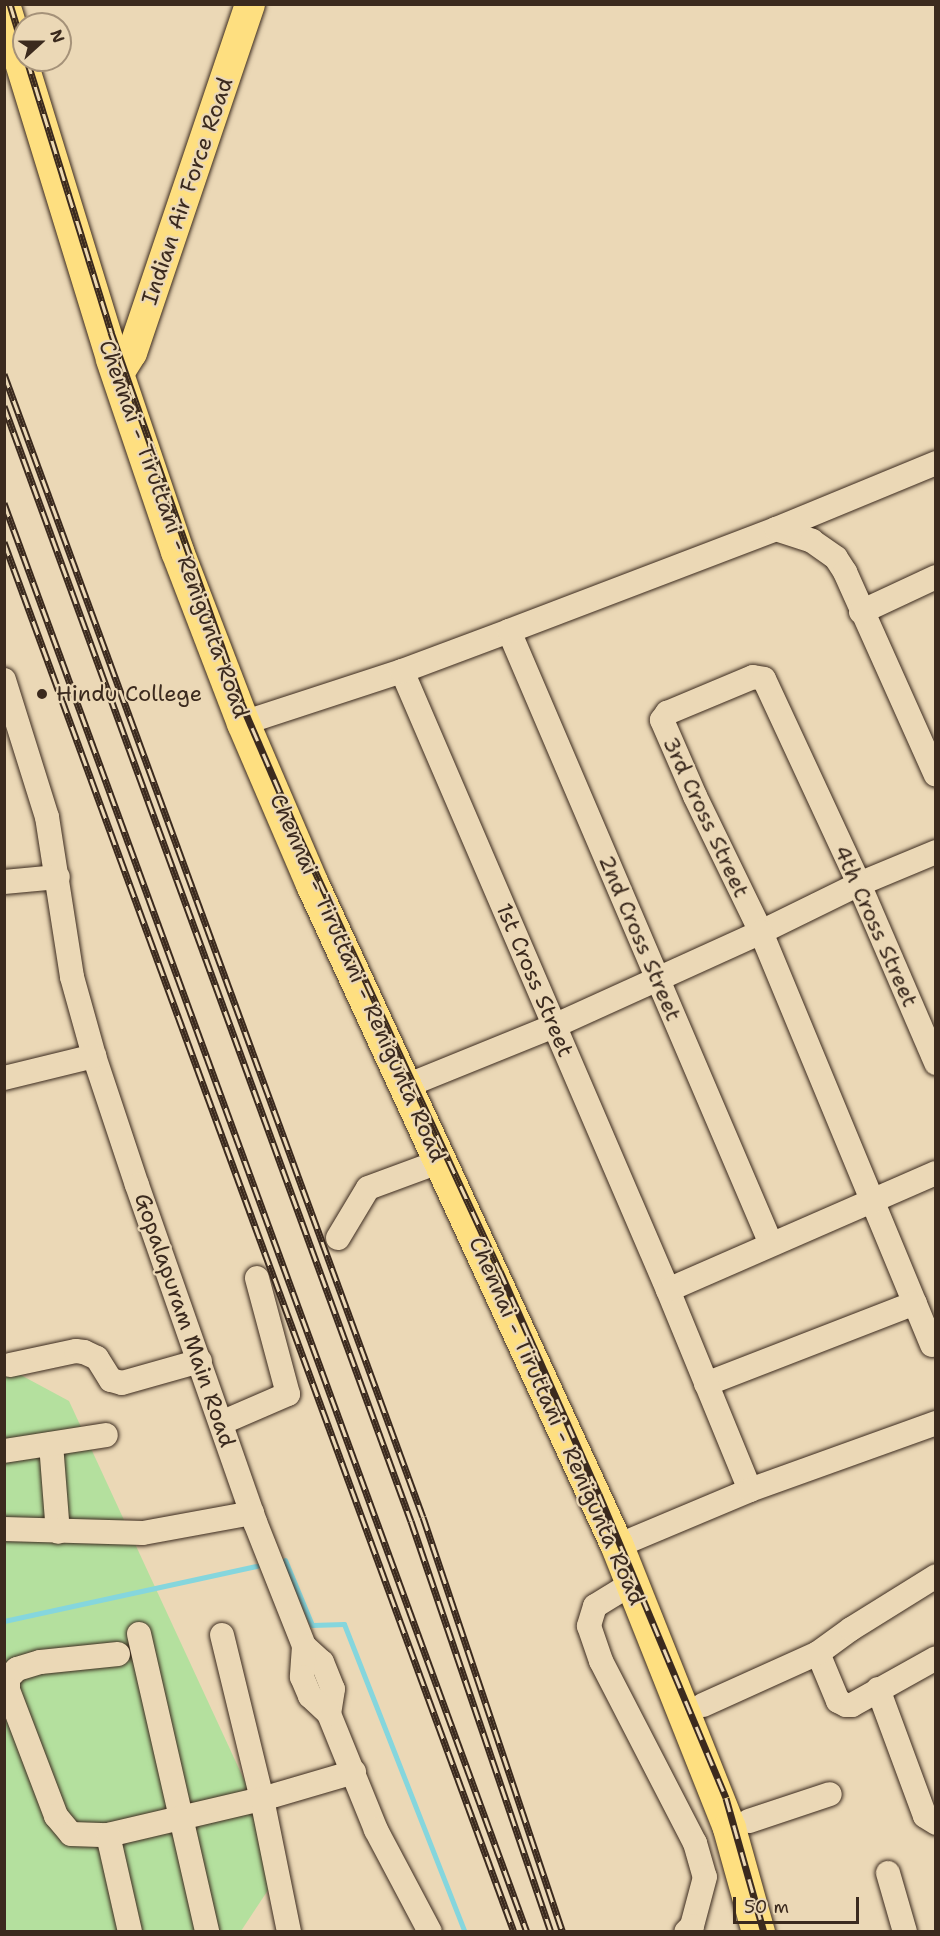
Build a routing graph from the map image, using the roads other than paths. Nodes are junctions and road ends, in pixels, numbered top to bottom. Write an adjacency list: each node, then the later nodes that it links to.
1 (250, 4): 4 (main road, Indian Air Force Road)
2 (4, 7): 4 (highway, Chennai - Tiruttani - Renigunta Road)
3 (46, 72): 4 (highway, Chennai - Tiruttani - Renigunta Road)
4 (125, 364): 12 (highway, Chennai - Tiruttani - Renigunta Road)
5 (936, 463): 6 (street)
6 (776, 529): 8 (street); 9 (street)
7 (936, 577): 8 (street)
8 (861, 612): 13 (street)
9 (508, 631): 10 (street); 20 (street, 2nd Cross Street)
10 (402, 671): 12 (street); 21 (street, 1st Cross Street)
11 (4, 680): 16 (street, Gopalapuram Main Road)
12 (253, 719): 25 (highway, Chennai - Tiruttani - Renigunta Road)
13 (936, 774)
14 (816, 790): 18 (street, 4th Cross Street); 19 (street, 3rd Cross Street)
15 (936, 852): 18 (street)
16 (58, 877): 17 (street); 22 (street, Gopalapuram Main Road)
17 (4, 882)
18 (858, 884): 19 (street); 23 (street, 4th Cross Street)
19 (761, 932): 20 (street); 28 (street)
20 (658, 980): 21 (street); 30 (street, 2nd Cross Street)
21 (554, 1026): 25 (street); 32 (street, 1st Cross Street)
22 (94, 1056): 24 (street); 35 (street, Gopalapuram Main Road)
23 (936, 1063)
24 (4, 1078)
25 (417, 1082): 26 (highway, Chennai - Tiruttani - Renigunta Road); 47 (highway, Chennai - Tiruttani - Renigunta Road)
26 (441, 1161): 29 (street); 47 (highway, Chennai - Tiruttani - Renigunta Road)
27 (936, 1173): 28 (street)
28 (872, 1200): 30 (street); 33 (street)
29 (338, 1238)
30 (771, 1244): 32 (street)
31 (257, 1278): 38 (street)
32 (668, 1290): 37 (street, 1st Cross Street)
33 (915, 1303): 34 (street); 37 (street)
34 (932, 1345)
35 (200, 1361): 36 (street); 38 (street, Gopalapuram Main Road)
36 (10, 1365)
37 (706, 1384): 43 (street, 1st Cross Street)
38 (221, 1423): 44 (street, Gopalapuram Main Road)
39 (936, 1423): 43 (street)
40 (106, 1435): 41 (street)
41 (51, 1444): 42 (street); 46 (street)
42 (4, 1451)
43 (750, 1490): 47 (street)
44 (252, 1513): 46 (street); 57 (street, Gopalapuram Main Road)
45 (4, 1529): 46 (street)
46 (58, 1532)
47 (626, 1542): 49 (highway, Chennai - Tiruttani - Renigunta Road); 56 (highway, Chennai - Tiruttani - Renigunta Road)
48 (936, 1576): 52 (street)
49 (631, 1584): 65 (highway, Chennai - Tiruttani - Renigunta Road); 70 (street)
50 (139, 1634): 60 (street)
51 (222, 1635): 59 (street)
52 (818, 1653): 55 (street); 56 (street)
53 (118, 1654): 63 (street)
54 (936, 1658): 55 (street)
55 (878, 1689): 62 (street)
56 (703, 1705): 61 (highway, Chennai - Tiruttani - Renigunta Road)
57 (354, 1772): 59 (street); 69 (street)
58 (830, 1794): 61 (street)
59 (262, 1799): 60 (street); 68 (street)
60 (182, 1818): 63 (street); 67 (street)
61 (749, 1821): 65 (highway, Chennai - Tiruttani - Renigunta Road)
62 (936, 1823)
63 (108, 1835): 66 (street)
64 (888, 1873): 71 (street)
65 (769, 1930)
66 (130, 1932)
67 (207, 1932)
68 (289, 1932)
69 (430, 1932)
70 (686, 1932)
71 (905, 1932)

